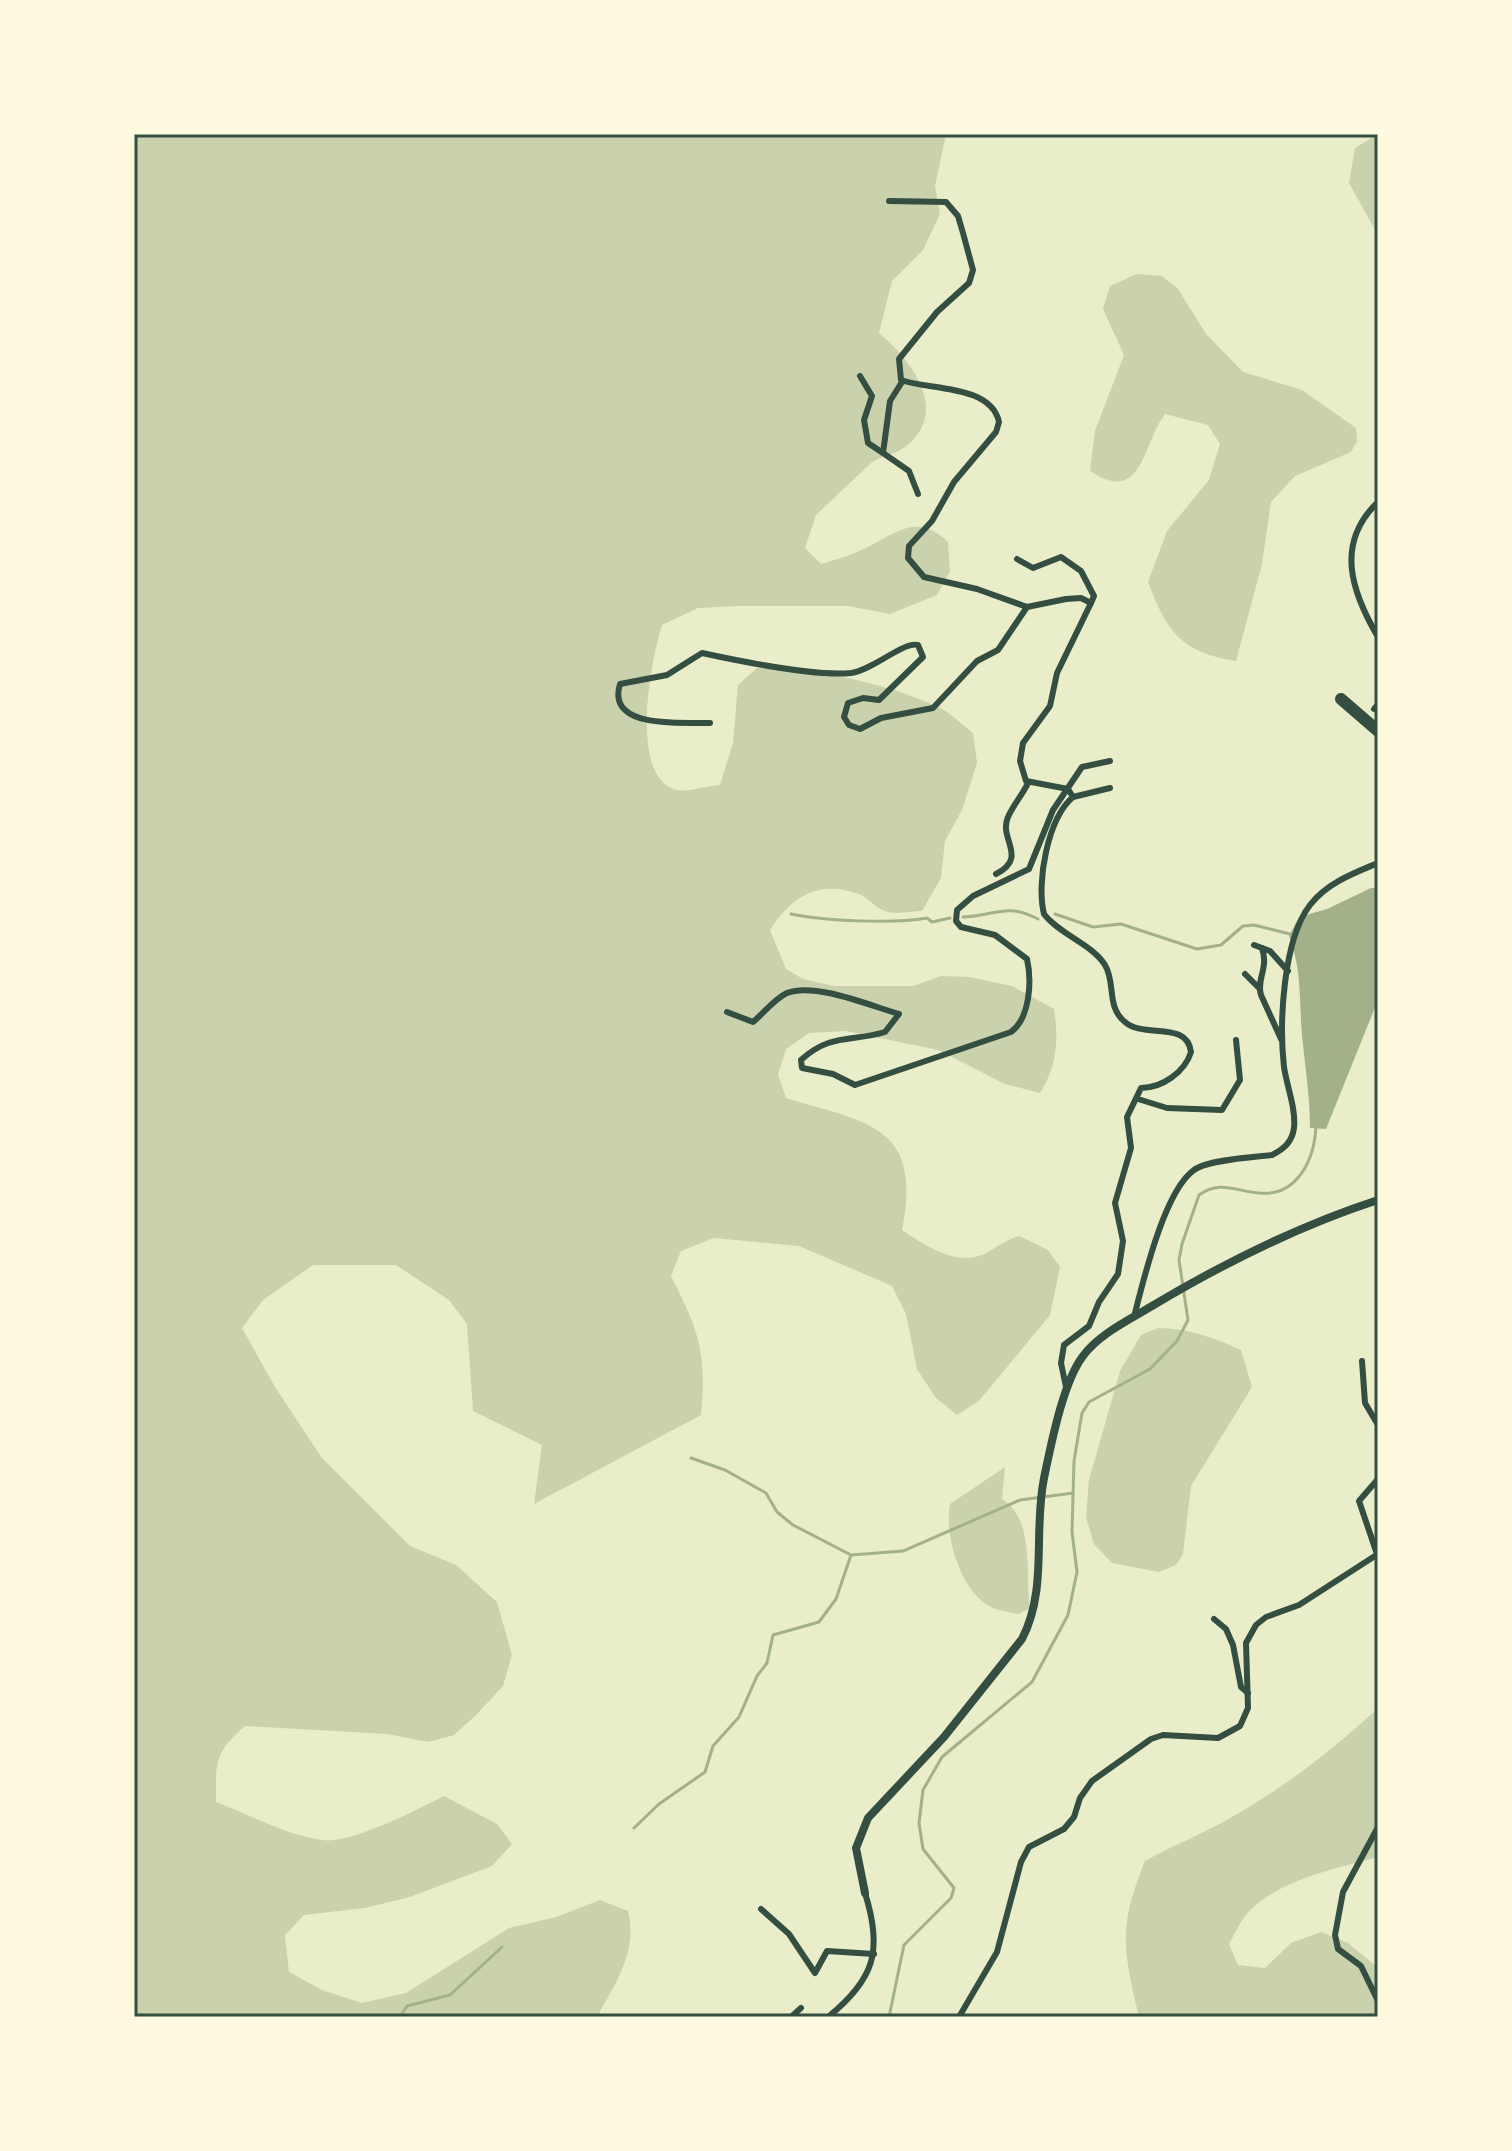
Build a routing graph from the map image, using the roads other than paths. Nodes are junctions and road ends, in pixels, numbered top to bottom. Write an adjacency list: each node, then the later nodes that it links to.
1 (889, 201): 3 (street)
2 (860, 376): 4 (street)
3 (902, 382): 4 (street); 9 (street)
4 (883, 453): 5 (street)
5 (918, 494)
6 (1378, 502): 10 (street)
7 (1017, 559): 8 (street)
8 (1091, 603): 9 (street); 15 (street)
9 (1027, 607): 12 (street)
10 (1378, 637)
11 (1341, 699): 13 (highway)
12 (710, 723)
13 (1378, 731)
14 (1110, 761): 17 (street)
15 (1028, 783): 17 (street); 20 (street)
16 (1110, 788): 18 (street)
17 (1068, 789): 18 (street); 24 (street)
18 (1073, 797): 27 (street)
19 (1378, 863): 21 (street)
20 (996, 874)
21 (1288, 971): 23 (street); 25 (street)
22 (1245, 974): 23 (street)
23 (1259, 988): 25 (street)
24 (727, 1012)
25 (1281, 1039): 29 (street)
26 (1236, 1040): 27 (street)
27 (1138, 1099): 31 (street)
28 (1378, 1200): 29 (street)
29 (1134, 1317): 31 (street)
30 (1362, 1361): 32 (street)
31 (1068, 1391): 38 (street)
32 (1378, 1425)
33 (1378, 1479): 34 (street)
34 (1377, 1554): 36 (street)
35 (1214, 1619): 36 (street)
36 (1248, 1693): 45 (street)
37 (1378, 1827): 41 (street)
38 (865, 1893): 40 (street)
39 (761, 1909): 40 (street)
40 (874, 1954): 44 (street)
41 (1378, 2001)
42 (801, 2008): 43 (street)
43 (791, 2017)
44 (828, 2017)
45 (959, 2017)

